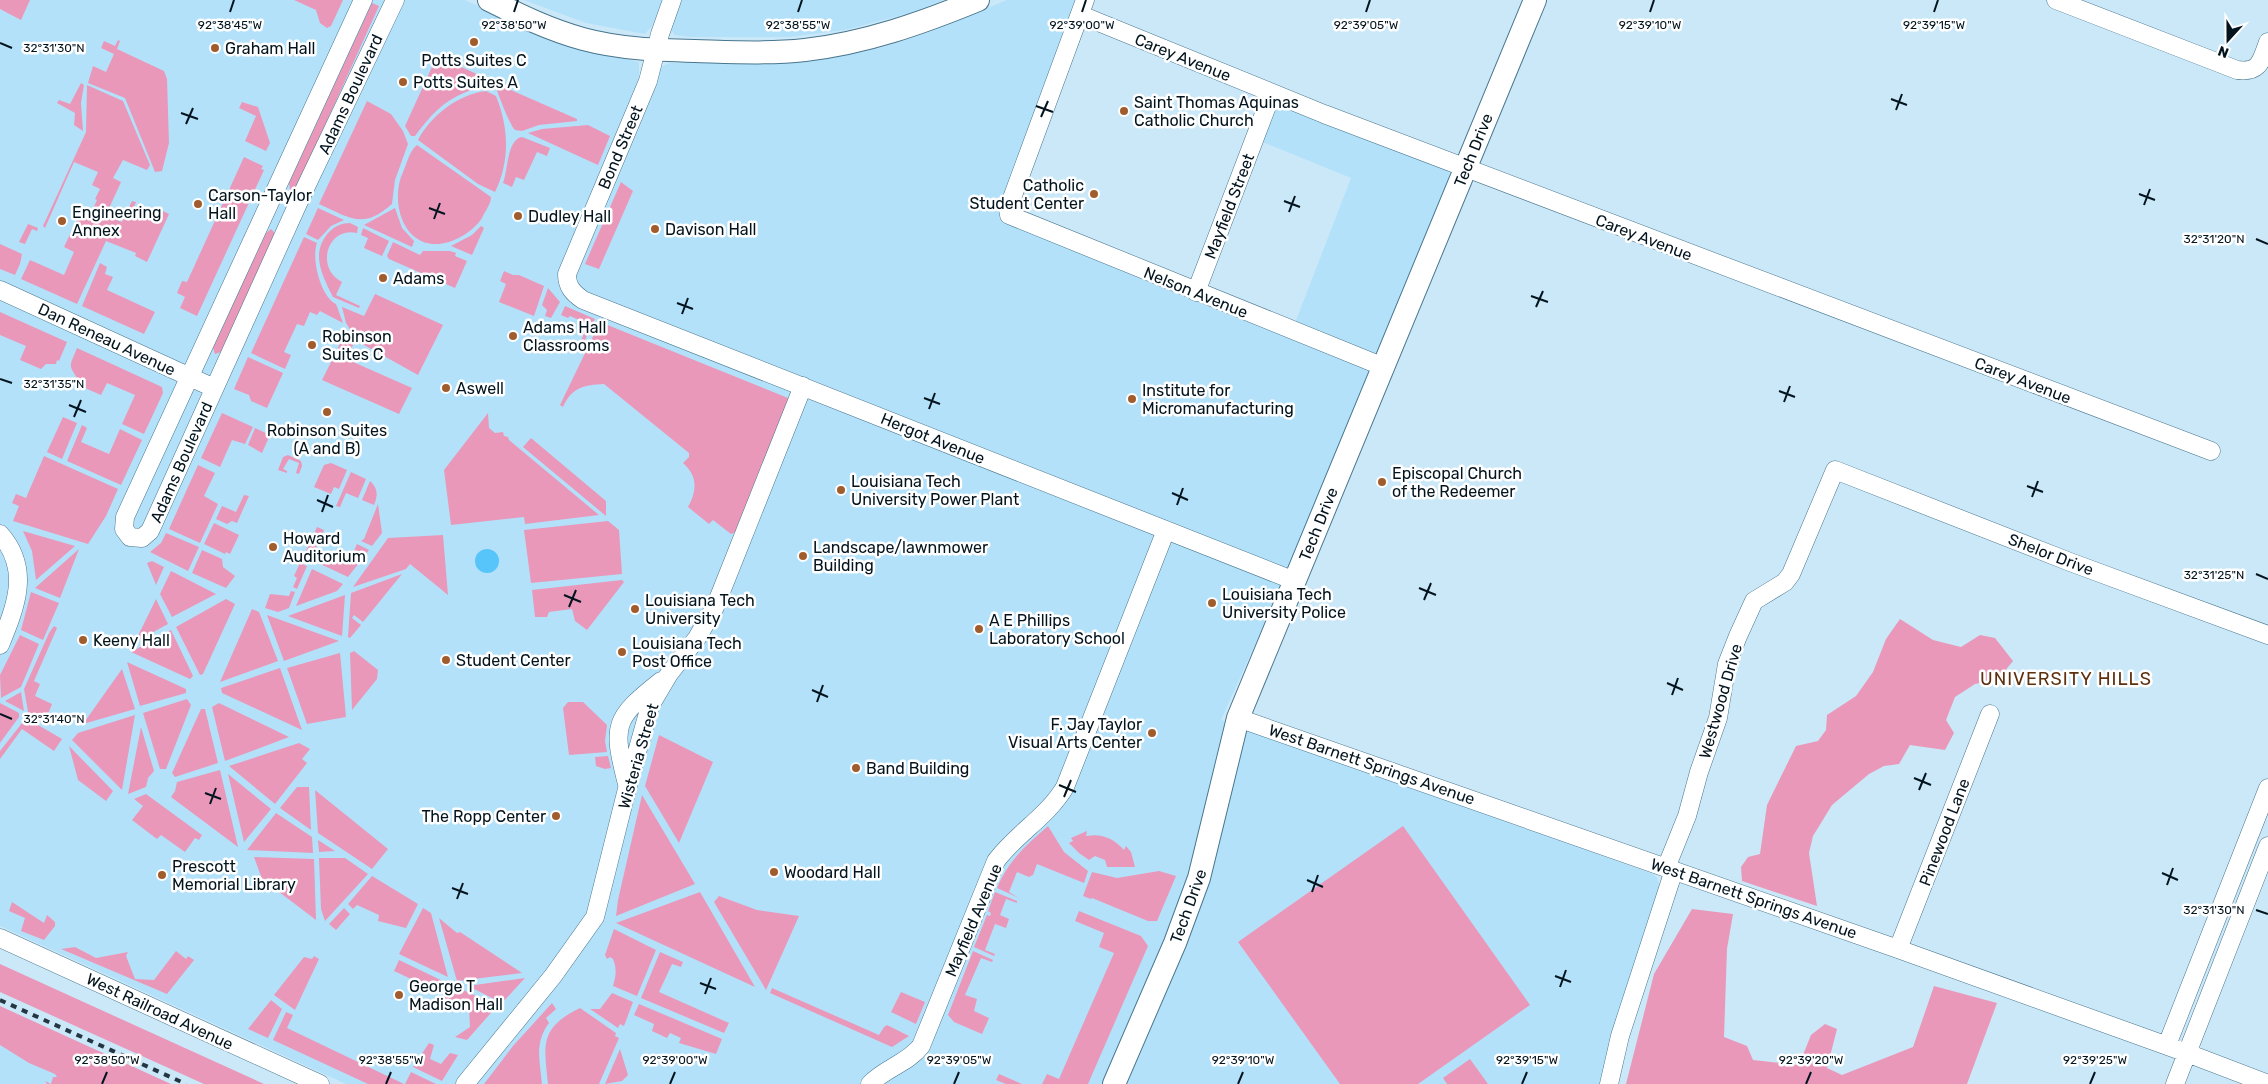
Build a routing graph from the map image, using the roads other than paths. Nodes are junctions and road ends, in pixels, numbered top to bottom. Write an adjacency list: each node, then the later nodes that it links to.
1 (363, 0): 17 (street, Adams Boulevard)
2 (395, 0): 19 (street, Adams Boulevard)
3 (489, 0): 10 (main road)
4 (672, 0): 10 (street, Bond Street)
5 (978, 0): 10 (main road)
6 (1535, 0): 12 (main road, Tech Drive)
7 (2056, 0): 9 (street)
8 (1083, 7): 11 (street, Carey Avenue); 15 (street, Nelson Avenue)
9 (2268, 42)
10 (655, 50): 14 (street, Bond Street)
11 (1272, 93): 12 (street, Carey Avenue); 15 (street, Mayfield Street)
12 (1465, 169): 16 (main road, Tech Drive); 20 (street, Carey Avenue)
13 (0, 290): 17 (street, Dan Reneau Avenue)
14 (572, 291): 18 (street, Hergot Avenue)
15 (1196, 292): 16 (street, Nelson Avenue)
16 (1384, 367): 24 (main road, Tech Drive)
17 (190, 377): 19 (street, Dan Reneau Avenue); 19 (street, Adams Boulevard)
18 (803, 386): 22 (street, Hergot Avenue); 27 (street, Wisteria Street)
19 (214, 388)
20 (2211, 451)
21 (1835, 470): 25 (street, Shelor Drive); 33 (street, Westwood Drive)
22 (1166, 530): 24 (street, Hergot Avenue); 40 (street, Mayfield Avenue)
23 (0, 534): 26 (street)
24 (1296, 581): 29 (main road, Tech Drive)
25 (2268, 635)
26 (0, 645)
27 (669, 674): 30 (street, Wisteria Street); 30 (street)
28 (1990, 714): 35 (street, Pinewood Lane)
29 (1238, 718): 33 (street, West Barnett Springs Avenue); 41 (main road, Tech Drive)
30 (628, 785): 39 (street, Wisteria Street)
31 (2268, 788): 36 (street)
32 (2268, 846): 37 (street)
33 (1670, 869): 35 (street, West Barnett Springs Avenue); 42 (street, Westwood Drive)
34 (0, 938): 38 (street, West Railroad Avenue)
35 (1898, 949): 36 (street, West Barnett Springs Avenue)
36 (2167, 1045): 37 (street, West Barnett Springs Avenue)
37 (2188, 1053): 43 (street); 44 (street, West Barnett Springs Avenue)
38 (320, 1084)
39 (465, 1084)
40 (870, 1084)
41 (1114, 1084)
42 (1609, 1084)
43 (2175, 1084)
44 (2268, 1084)

